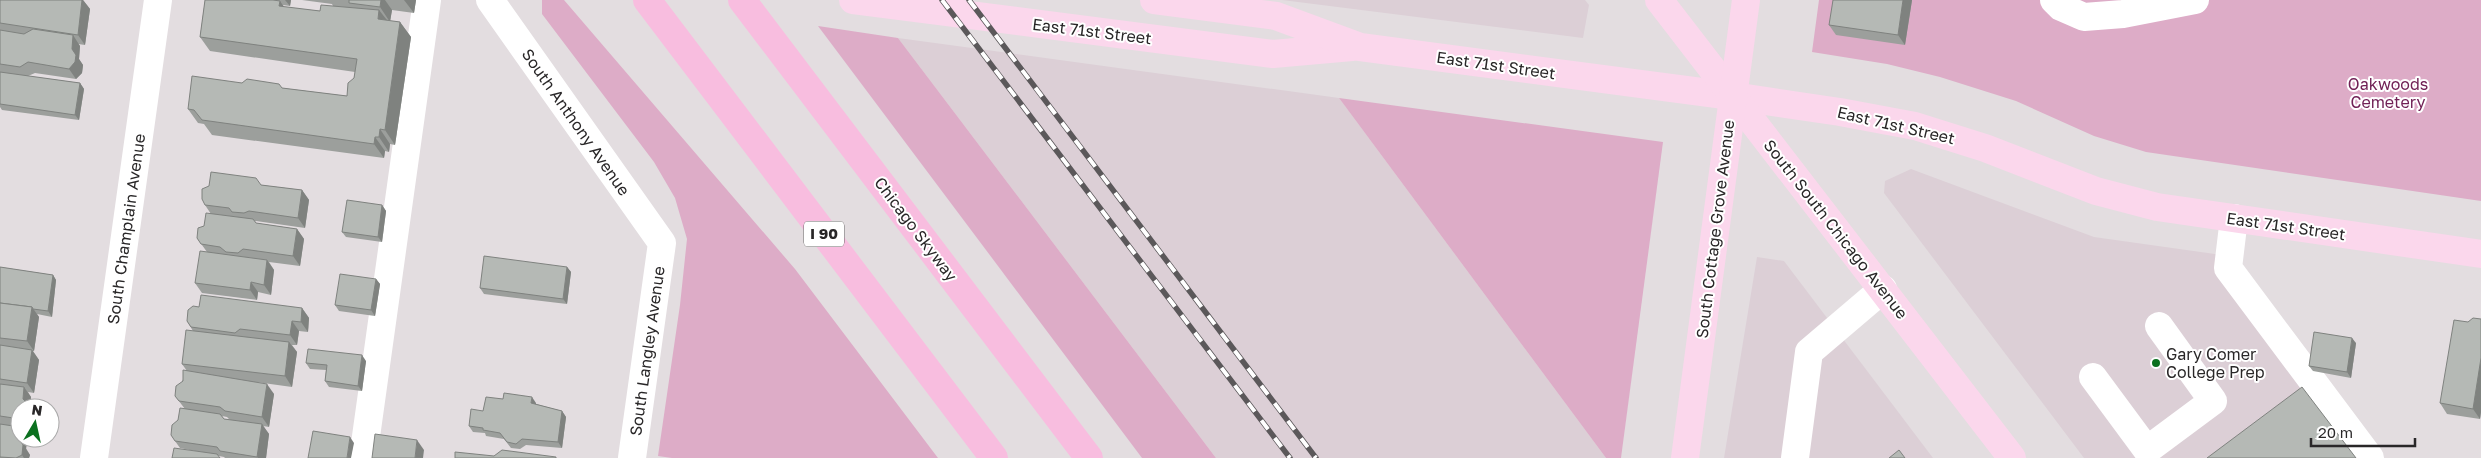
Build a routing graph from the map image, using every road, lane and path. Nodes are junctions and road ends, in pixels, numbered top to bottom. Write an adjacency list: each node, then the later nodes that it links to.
1 (158, 0): 21 (street, South Champlain Avenue)
2 (427, 0): 22 (street)
3 (490, 0): 16 (street, South Anthony Avenue)
4 (742, 0): 12 (highway, Chicago Skyway)
5 (854, 0): 13 (main road, East 71st Street)
6 (1154, 0): 13 (main road, East 71st Street)
7 (1659, 0): 14 (main road, South South Chicago Avenue)
8 (1746, 0): 14 (main road, South Cottage Grove Avenue)
9 (2054, 0): 10 (street)
10 (2195, 0)
11 (647, 3): 24 (highway, I 90)
12 (756, 12): 25 (highway, Chicago Skyway)
13 (1360, 46): 14 (main road, East 71st Street)
14 (1732, 96): 15 (main road, East 71st Street); 18 (main road, South South Chicago Avenue); 26 (main road, South Cottage Grove Avenue)
15 (2234, 218): 17 (main road, East 71st Street); 29 (street)
16 (662, 243): 23 (street, South Langley Avenue)
17 (2481, 254)
18 (1883, 289): 27 (street); 28 (main road, South South Chicago Avenue)
19 (2159, 326): 20 (street)
20 (2093, 377)
21 (94, 458)
22 (363, 458)
23 (632, 458)
24 (994, 458)
25 (1089, 458)
26 (1684, 458)
27 (1795, 458)
28 (2012, 458)
29 (2370, 458)

